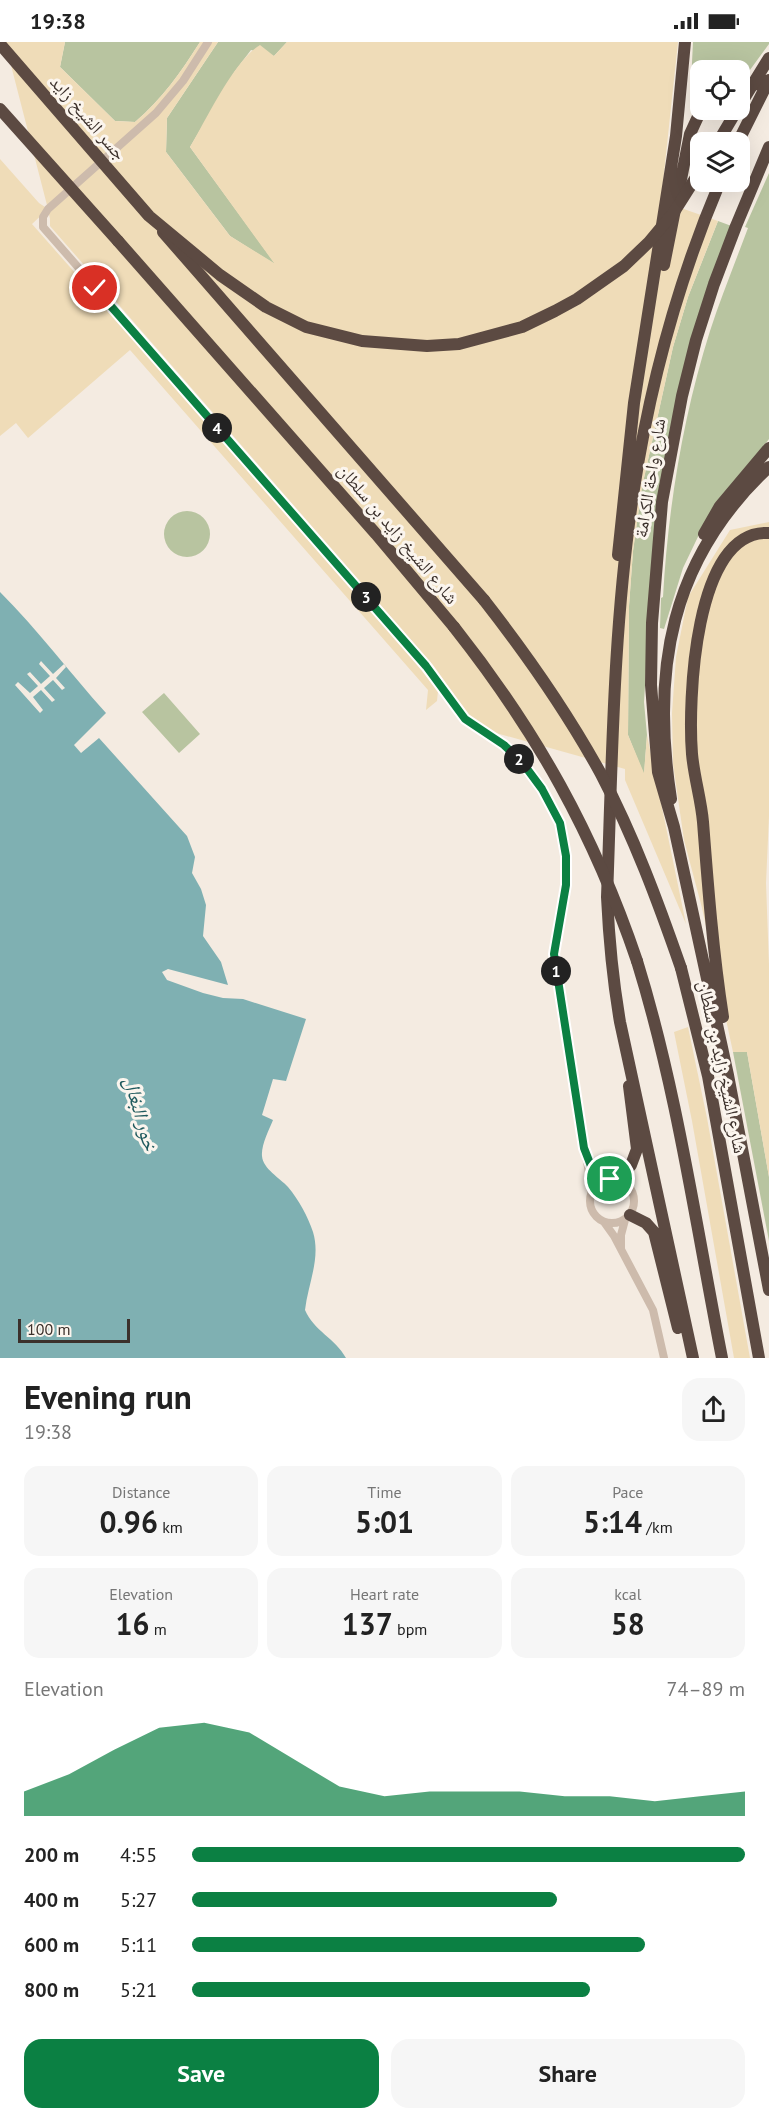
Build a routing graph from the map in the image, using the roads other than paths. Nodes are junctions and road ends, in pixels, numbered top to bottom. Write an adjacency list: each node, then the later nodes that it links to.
1 (208, 42): 26 (street)
2 (685, 42): 15 (highway)
3 (0, 44): 14 (highway, جسر الشيخ زايد, bridge)
4 (769, 58): 7 (highway, bridge)
5 (769, 83): 6 (highway); 10 (highway, bridge)
6 (750, 84)
7 (750, 89)
8 (0, 109): 37 (highway, شارع الشيخ زايد بن سلطان, bridge)
9 (696, 120): 15 (highway)
10 (743, 132)
11 (769, 147): 23 (highway, شارع واحة الكرامة)
12 (690, 187): 14 (highway, bridge)
13 (716, 192): 22 (highway, شارع واحة الكرامة)
14 (149, 216): 38 (highway, شارع الشيخ زايد بن سلطان, bridge)
15 (650, 307): 22 (highway)
16 (769, 448): 21 (highway)
17 (769, 467): 19 (highway)
18 (769, 475): 19 (highway)
19 (742, 496): 21 (highway)
20 (769, 533): 25 (highway)
21 (690, 572): 23 (highway)
22 (620, 618): 24 (highway)
23 (674, 827): 25 (highway, شارع الشيخ زايد بن سلطان)
24 (631, 1064): 27 (highway); 36 (highway)
25 (728, 1075): 33 (highway, شارع الشيخ زايد بن سلطان)
26 (584, 1148): 28 (street); 29 (street)
27 (618, 1180): 28 (street); 30 (street)
28 (603, 1181): 29 (street)
29 (593, 1191): 31 (street)
30 (627, 1217): 31 (street); 32 (street); 35 (highway)
31 (604, 1222): 32 (street)
32 (622, 1251): 34 (street)
33 (769, 1290)
34 (664, 1358)
35 (686, 1358)
36 (693, 1358)
37 (722, 1358)
38 (759, 1358)

